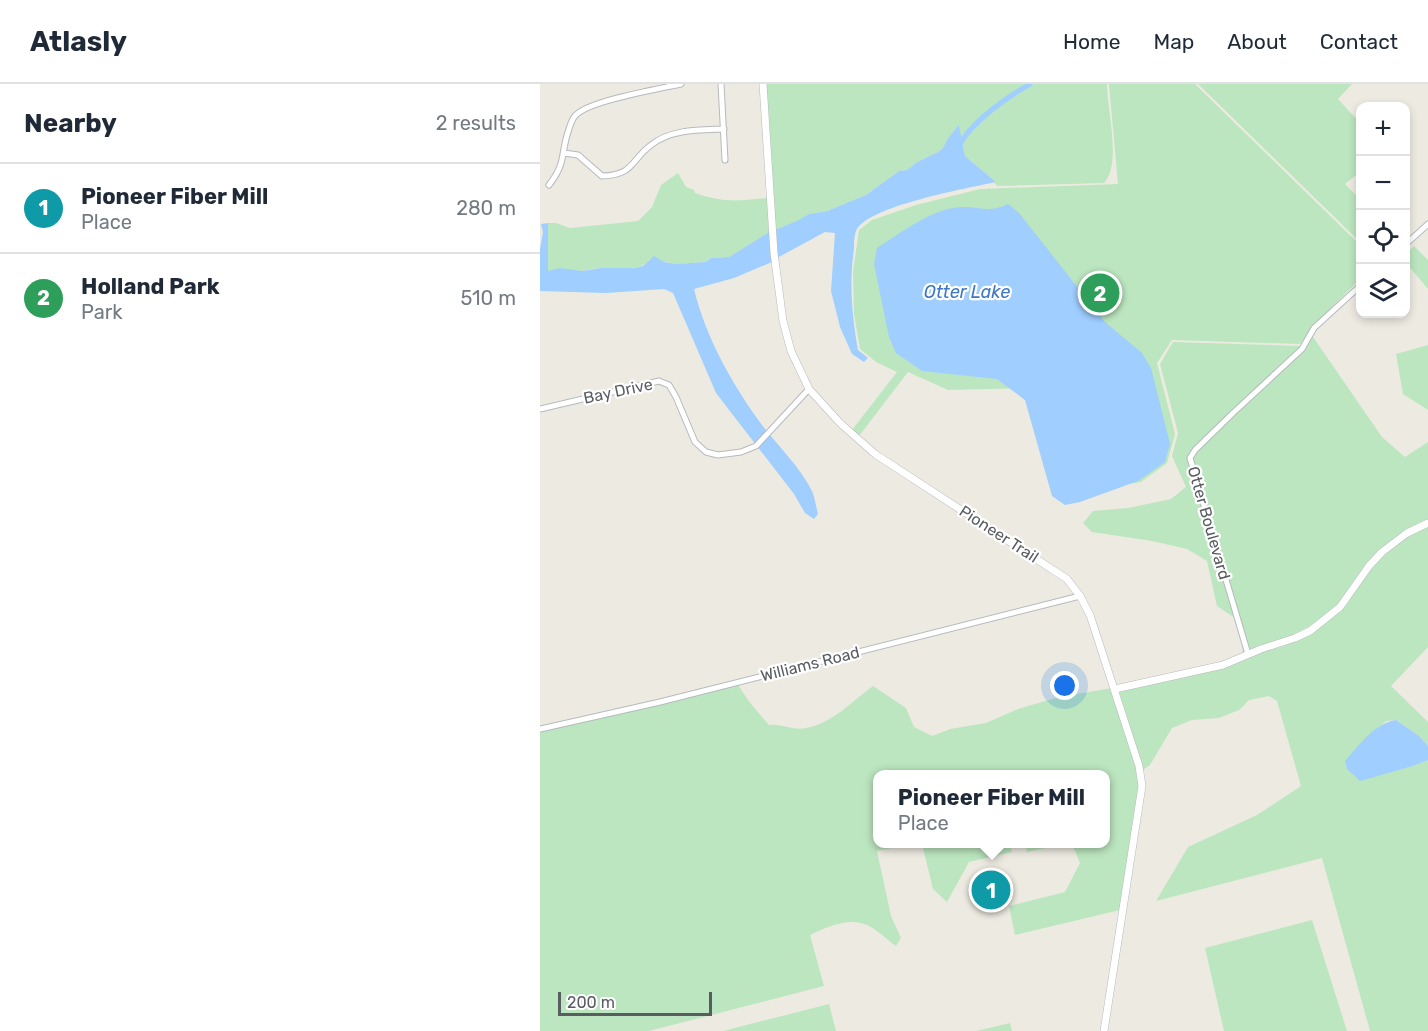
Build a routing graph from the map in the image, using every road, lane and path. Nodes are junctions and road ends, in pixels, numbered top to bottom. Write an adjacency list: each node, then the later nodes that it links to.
1 (681, 84): 5 (street)
2 (722, 84): 4 (street)
3 (763, 84): 11 (street, Pioneer Trail)
4 (724, 129): 5 (street); 6 (street)
5 (564, 153): 7 (street)
6 (725, 160)
7 (549, 185)
8 (1428, 224): 9 (street)
9 (1410, 240)
10 (1356, 290): 15 (street, Otter Boulevard)
11 (809, 389): 12 (street, Bay Drive); 14 (street, Pioneer Trail)
12 (540, 409)
13 (1428, 523): 15 (street)
14 (1080, 596): 16 (street, Pioneer Trail); 17 (street, Williams Road)
15 (1248, 654): 16 (street)
16 (1115, 689): 18 (street, Pioneer Trail)
17 (540, 729)
18 (1104, 1031)

